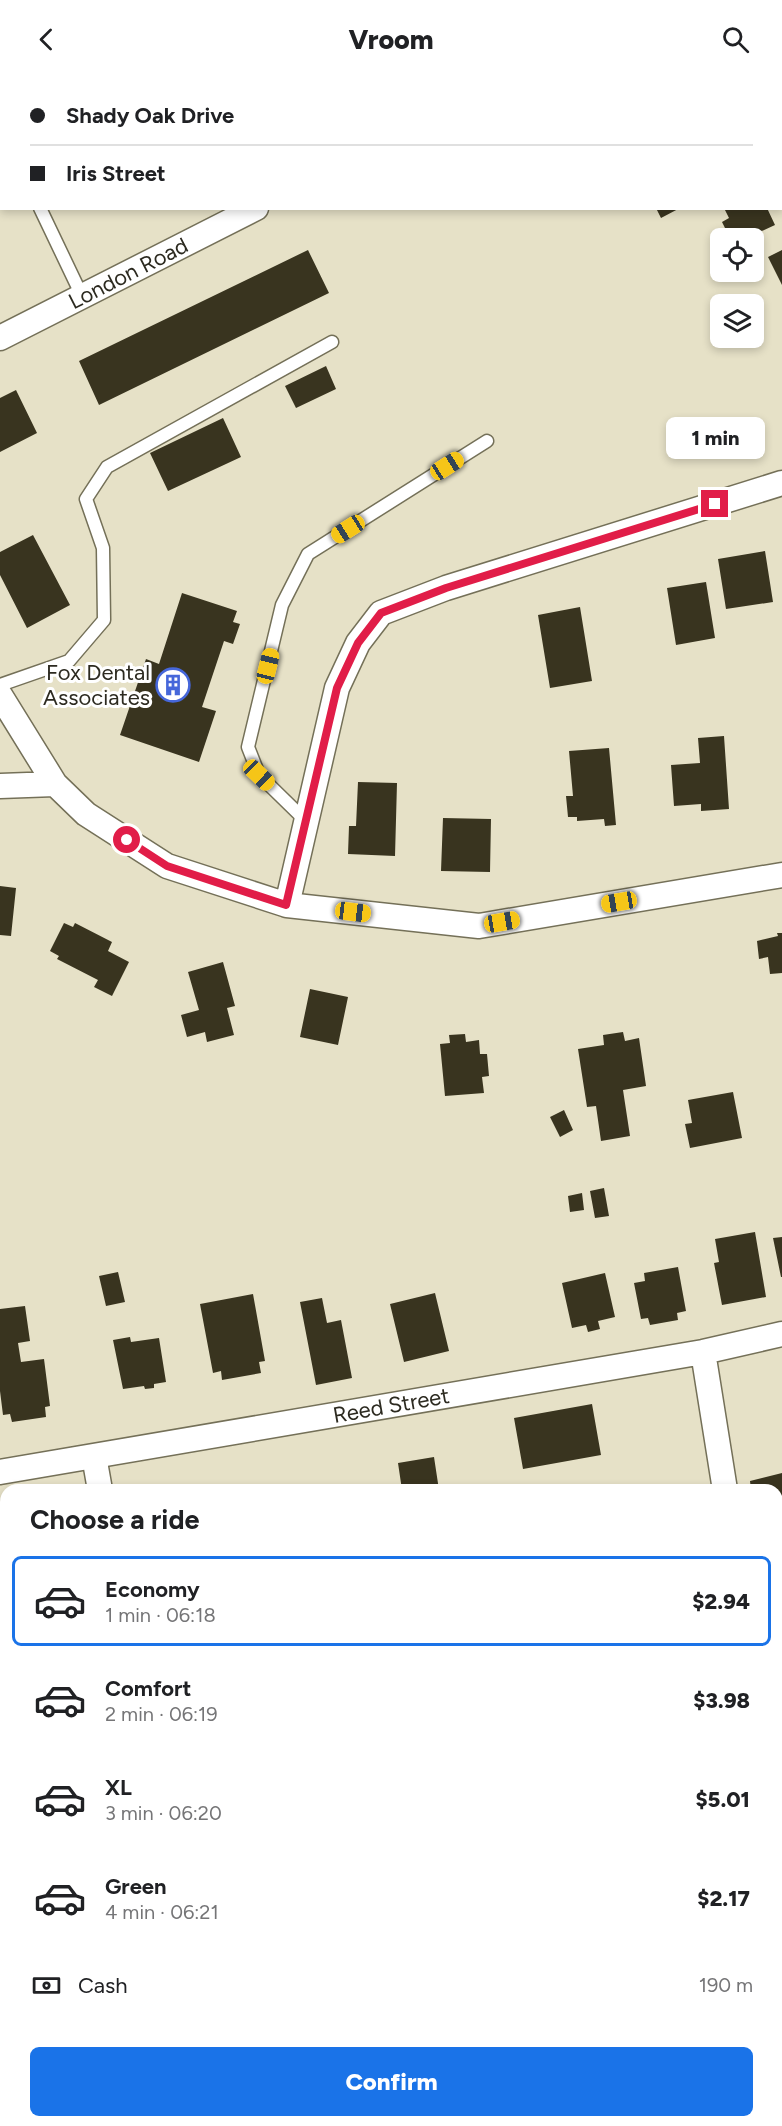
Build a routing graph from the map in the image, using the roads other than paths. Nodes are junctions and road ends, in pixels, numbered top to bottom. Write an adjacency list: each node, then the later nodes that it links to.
1 (41, 210): 3 (lane)
2 (252, 210): 3 (street, London Road)
3 (82, 296): 4 (street, London Road)
4 (0, 338)
5 (332, 342): 8 (lane)
6 (487, 441): 12 (lane)
7 (782, 483): 12 (street)
8 (0, 686)
9 (0, 695): 10 (street)
10 (55, 784): 11 (street); 14 (street)
11 (0, 786)
12 (306, 820): 14 (street)
13 (782, 875): 14 (street)
14 (286, 905)
15 (782, 1334): 16 (street, Reed Street)
16 (703, 1352): 17 (street, Reed Street); 20 (street)
17 (94, 1456): 18 (street, Reed Street); 19 (street)
18 (0, 1472)
19 (99, 1484)
20 (724, 1484)

